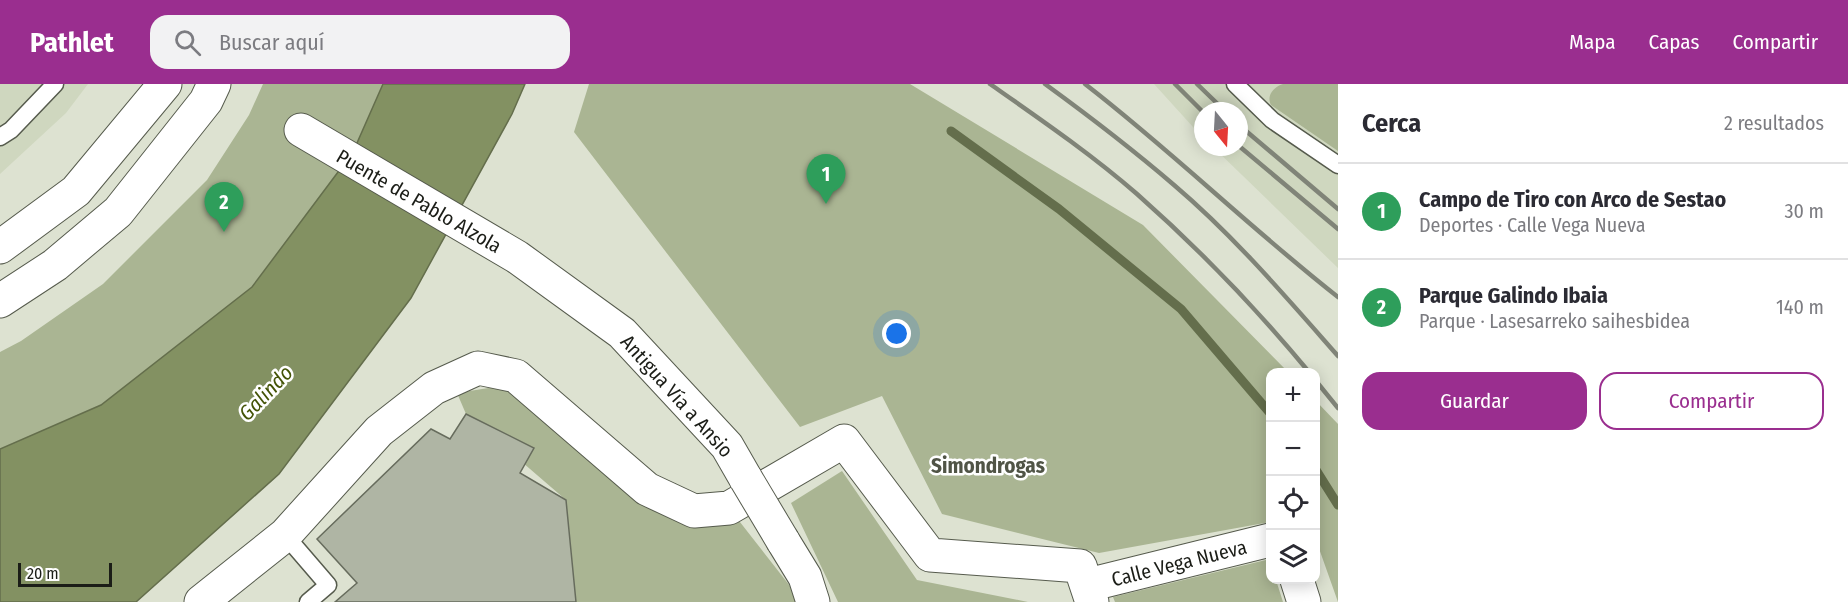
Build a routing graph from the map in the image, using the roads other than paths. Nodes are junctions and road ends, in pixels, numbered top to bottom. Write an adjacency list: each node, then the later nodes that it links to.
1 (55, 84): 5 (lane)
2 (165, 84): 8 (street)
3 (214, 84): 10 (street)
4 (1236, 84): 7 (lane)
5 (0, 137)
6 (311, 137): 9 (street, Puente de Pablo Alzola)
7 (1338, 165)
8 (0, 247)
9 (517, 257): 17 (street, Antigua Vía a Ansio, bridge)
10 (0, 301)
11 (285, 535): 13 (street, Calle Vega Nueva); 15 (street); 16 (lane)
12 (1266, 541): 13 (street, Calle Vega Nueva)
13 (1087, 584)
14 (1299, 584): 18 (street)
15 (201, 602)
16 (308, 602)
17 (813, 602)
18 (1304, 602)

